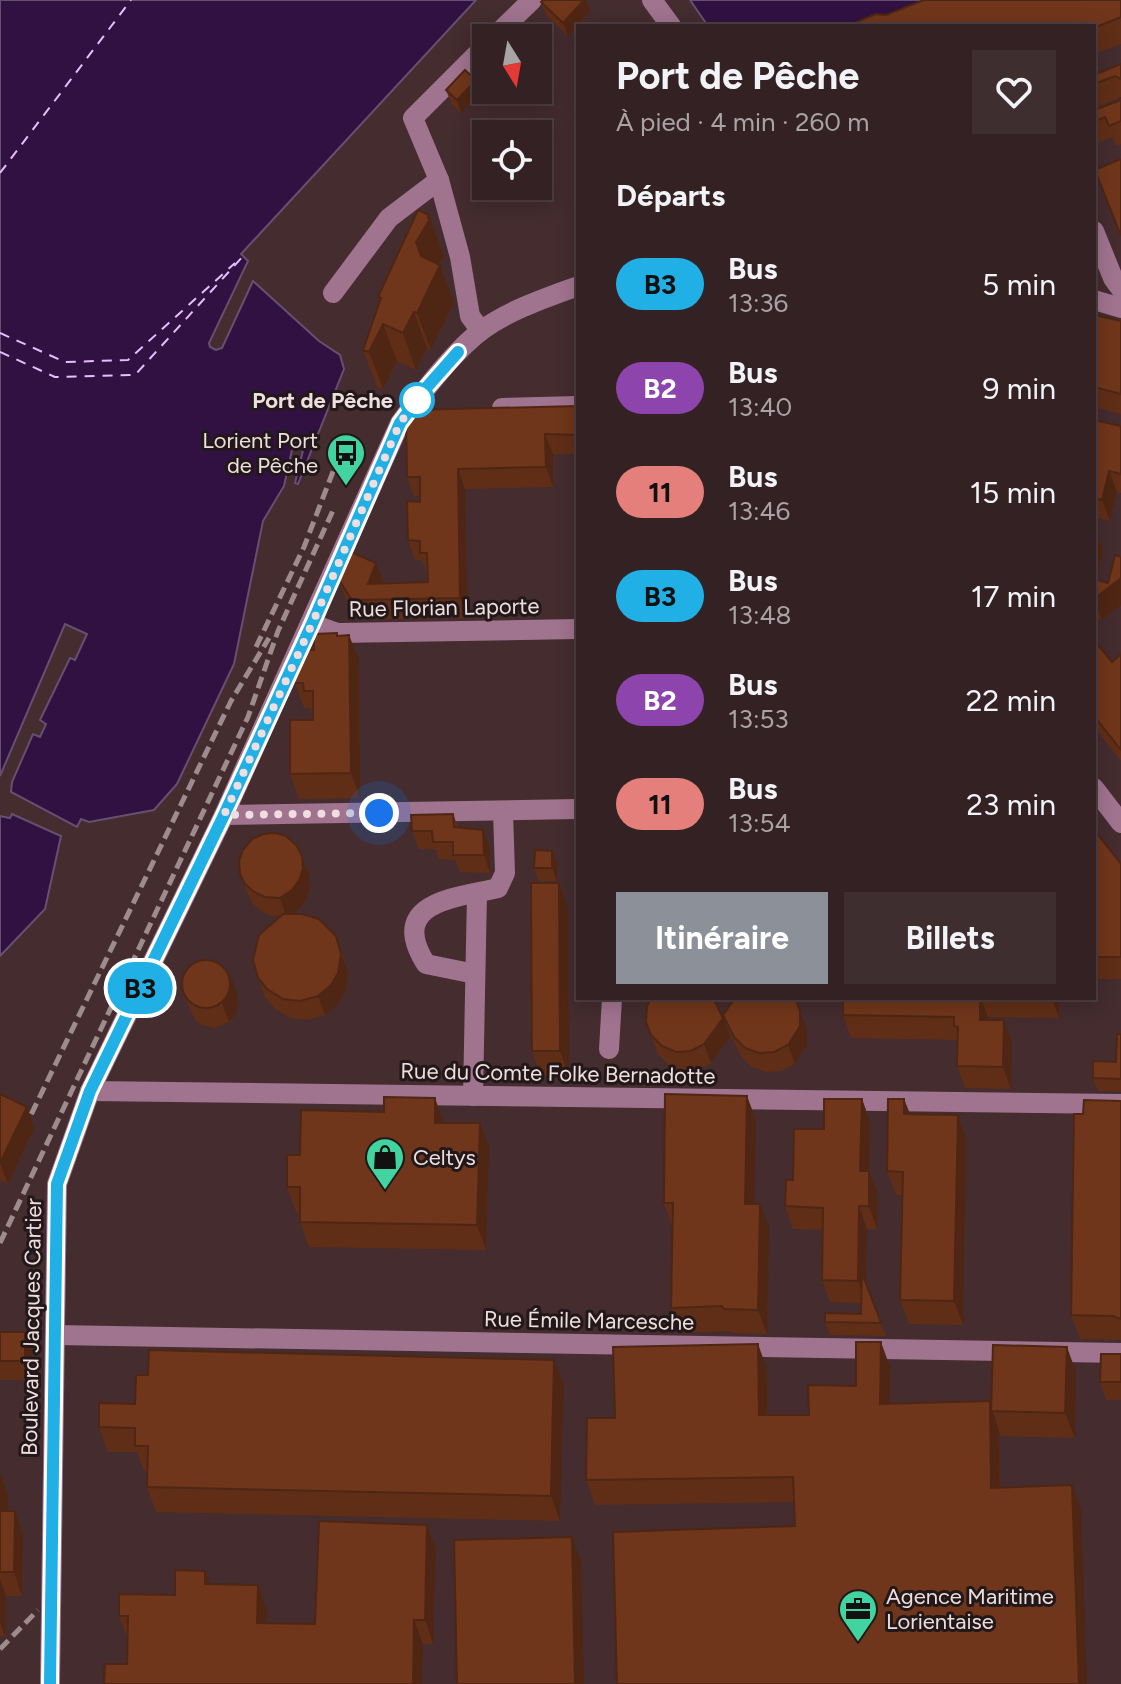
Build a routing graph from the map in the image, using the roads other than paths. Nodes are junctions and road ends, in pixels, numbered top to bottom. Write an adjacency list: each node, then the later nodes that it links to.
1 (532, 0): 3 (street)
2 (652, 0): 4 (street)
3 (507, 24)
4 (670, 24)
5 (472, 59): 6 (street)
6 (439, 180): 10 (street); 13 (street)
7 (1096, 236): 9 (street)
8 (576, 287): 13 (street, Boulevard Jacques Cartier)
9 (1121, 289)
10 (333, 293)
11 (1096, 301): 12 (street)
12 (1121, 308)
13 (481, 331): 16 (street, Boulevard Jacques Cartier)
14 (576, 406): 15 (street)
15 (477, 409)
16 (312, 624): 17 (street, Rue Florian Laporte); 21 (street, Boulevard Jacques Cartier)
17 (576, 629)
18 (1097, 796): 22 (street)
19 (576, 809): 20 (street)
20 (503, 811): 21 (street); 23 (street)
21 (224, 815): 27 (street, Boulevard Jacques Cartier)
22 (1121, 823)
23 (477, 893): 24 (street); 24 (street)
24 (475, 974): 28 (street)
25 (612, 1000): 26 (street)
26 (609, 1049)
27 (90, 1091): 28 (street, Rue du Comte Folke Bernadotte); 30 (street, Boulevard Jacques Cartier)
28 (473, 1096): 29 (street, Rue du Comte Folke Bernadotte)
29 (1121, 1104)
30 (56, 1335): 31 (street, Rue Émile Marcesche); 32 (street, Boulevard Jacques Cartier)
31 (1121, 1353)
32 (50, 1684)

